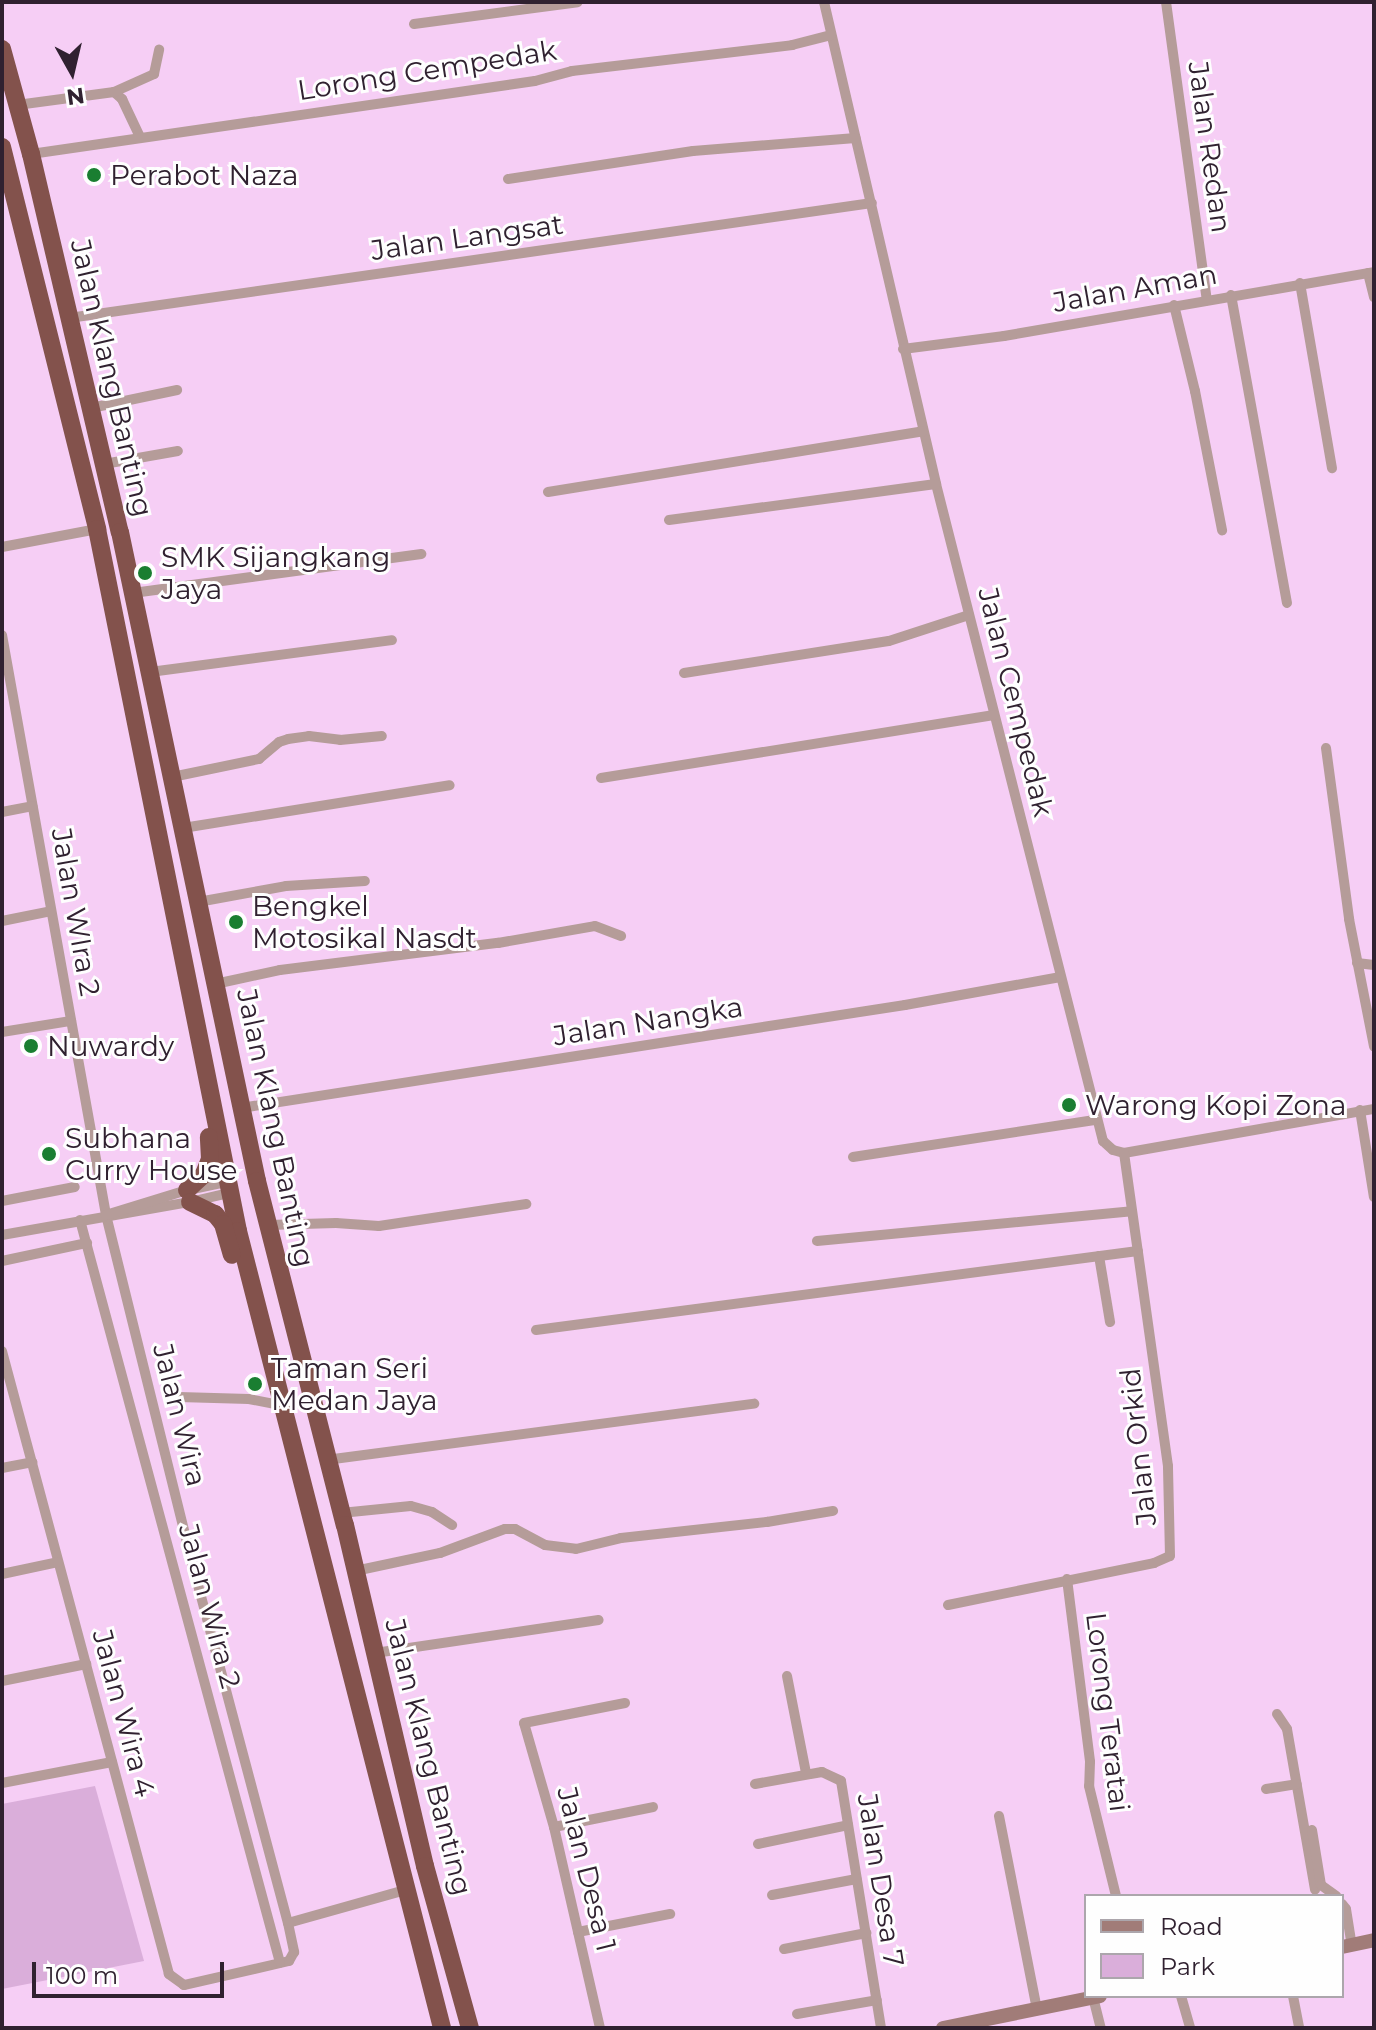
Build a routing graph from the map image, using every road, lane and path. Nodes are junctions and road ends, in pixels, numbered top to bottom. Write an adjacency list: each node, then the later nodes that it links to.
1 (578, 2): 4 (street)
2 (824, 2): 5 (street, Jalan Cempedak)
3 (1166, 2): 19 (street, Jalan Redan)
4 (414, 24)
5 (831, 35): 10 (street, Lorong Cempedak); 11 (street, Jalan Cempedak)
6 (2, 49): 9 (highway, Jalan Klang Banting)
7 (159, 50): 8 (street)
8 (114, 92): 9 (street); 10 (street)
9 (17, 105): 13 (highway, Jalan Klang Banting)
10 (140, 137): 13 (street, Lorong Cempedak)
11 (855, 138): 14 (street); 15 (street, Jalan Cempedak)
12 (2, 147): 33 (highway, Jalan Klang Banting)
13 (31, 154): 22 (highway, Jalan Klang Banting)
14 (508, 179)
15 (872, 203): 22 (street, Jalan Langsat); 23 (street, Jalan Cempedak)
16 (1371, 273): 17 (street, Jalan Aman); 18 (street)
17 (1301, 289): 20 (street, Jalan Aman); 29 (street)
18 (1374, 297)
19 (1207, 300): 20 (street, Jalan Aman); 21 (street, Jalan Aman)
20 (1233, 300): 38 (street)
21 (1175, 311): 23 (street, Jalan Aman); 34 (street)
22 (69, 318): 25 (highway, Jalan Klang Banting)
23 (903, 349): 26 (street, Jalan Cempedak)
24 (177, 390): 25 (street)
25 (91, 408): 28 (highway, Jalan Klang Banting)
26 (923, 431): 30 (street, Jalan Cempedak); 31 (street)
27 (178, 451): 28 (street)
28 (104, 464): 37 (highway, Jalan Klang Banting)
29 (1332, 468)
30 (936, 484): 32 (street); 39 (street, Jalan Cempedak)
31 (548, 492)
32 (669, 520)
33 (97, 529): 35 (street); 65 (highway, Jalan Klang Banting)
34 (1222, 530)
35 (2, 547)
36 (421, 554): 37 (street)
37 (133, 593): 42 (highway, Jalan Klang Banting)
38 (1287, 603)
39 (969, 615): 43 (street); 46 (street, Jalan Cempedak)
40 (2, 635): 44 (street, Jalan WIra 2)
41 (392, 640): 42 (street)
42 (150, 672): 49 (highway, Jalan Klang Banting)
43 (684, 673)
44 (14, 696): 45 (street); 52 (street, Jalan WIra 2)
45 (2, 699)
46 (994, 715): 50 (street); 62 (street, Jalan Cempedak)
47 (382, 736): 49 (street)
48 (1326, 748): 60 (street)
49 (172, 777): 54 (highway, Jalan Klang Banting)
50 (601, 778)
51 (450, 785): 54 (street)
52 (32, 806): 53 (street); 57 (street, Jalan WIra 2)
53 (2, 812)
54 (183, 828): 56 (highway, Jalan Klang Banting)
55 (365, 881): 56 (street)
56 (198, 902): 63 (highway, Jalan Klang Banting)
57 (51, 911): 58 (street); 64 (street, Jalan WIra 2)
58 (2, 921)
59 (621, 936): 63 (street)
60 (1357, 963): 61 (street); 67 (street)
61 (1374, 965)
62 (1060, 977): 69 (street, Jalan Nangka); 72 (street, Jalan Cempedak)
63 (215, 984): 68 (highway, Jalan Klang Banting)
64 (71, 1021): 66 (street); 82 (street, Jalan WIra 2)
65 (196, 1031): 76 (highway, Jalan Klang Banting); 77 (highway)
66 (2, 1032)
67 (1374, 1047)
68 (229, 1061): 69 (highway, Jalan Klang Banting); 76 (highway)
69 (241, 1108): 84 (highway, Jalan Klang Banting)
70 (1374, 1109): 71 (street)
71 (1360, 1110): 73 (street); 78 (street)
72 (1096, 1120): 73 (street, Jalan Cempedak); 74 (street)
73 (1124, 1153): 81 (street, Jalan Orkid)
74 (853, 1157)
75 (75, 1187): 79 (street)
76 (229, 1188): 77 (street); 93 (highway); 96 (highway, Jalan Klang Banting)
77 (189, 1196): 82 (street); 96 (highway)
78 (1374, 1197)
79 (2, 1201)
80 (526, 1204): 84 (street)
81 (1132, 1211): 86 (street); 88 (street, Jalan Orkid)
82 (106, 1215): 83 (street); 137 (street, Jalan Wira)
83 (80, 1220): 85 (street); 87 (street, Jalan Wira 2)
84 (268, 1225): 93 (highway, Jalan Klang Banting)
85 (2, 1235)
86 (817, 1241)
87 (87, 1243): 90 (street); 144 (street, Jalan Wira 2)
88 (1138, 1251): 89 (street); 109 (street, Jalan Orkid)
89 (1099, 1256): 91 (street); 92 (street)
90 (2, 1261)
91 (1110, 1322)
92 (536, 1330)
93 (296, 1344): 100 (highway, Jalan Klang Banting)
94 (2, 1351): 95 (street, Jalan Wira 4)
95 (4, 1365): 101 (street, Jalan Wira 4)
96 (275, 1374): 99 (highway, Jalan Klang Banting)
97 (179, 1397): 99 (street)
98 (754, 1404): 100 (street)
99 (284, 1406): 131 (highway, Jalan Klang Banting)
100 (326, 1460): 104 (highway, Jalan Klang Banting)
101 (32, 1462): 102 (street); 106 (street, Jalan Wira 4)
102 (2, 1468)
103 (833, 1511): 107 (street)
104 (341, 1513): 105 (street); 107 (highway, Jalan Klang Banting)
105 (452, 1525)
106 (58, 1562): 108 (street); 113 (street, Jalan Wira 4)
107 (355, 1571): 112 (highway, Jalan Klang Banting)
108 (2, 1574)
109 (1067, 1579): 110 (street, Jalan Orkid); 133 (street, Lorong Teratai)
110 (948, 1605)
111 (599, 1620): 112 (street)
112 (375, 1653): 155 (highway, Jalan Klang Banting)
113 (86, 1664): 115 (street); 118 (street, Jalan Wira 4)
114 (787, 1676): 119 (street)
115 (2, 1681)
116 (625, 1703): 127 (street, Jalan Desa 1)
117 (1277, 1714): 122 (street)
118 (112, 1762): 120 (street); 144 (street, Jalan Wira 4)
119 (806, 1773): 121 (street, Jalan Desa 7); 126 (street, Jalan Desa 7)
120 (2, 1783)
121 (755, 1784)
122 (1297, 1784): 123 (street); 132 (street)
123 (1266, 1789)
124 (653, 1807): 127 (street)
125 (999, 1816): 150 (street)
126 (848, 1825): 129 (street); 130 (street, Jalan Desa 7)
127 (554, 1827): 138 (street, Jalan Desa 1)
128 (1312, 1830): 132 (street)
129 (758, 1844)
130 (857, 1879): 134 (street); 139 (street, Jalan Desa 7)
131 (409, 1889): 137 (street); 143 (highway, Jalan Klang Banting)
132 (1316, 1890)
133 (1116, 1894)
134 (772, 1895)
135 (1344, 1906): 141 (street)
136 (670, 1914): 138 (street)
137 (288, 1923): 144 (street, Jalan Wira)
138 (578, 1932): 156 (street, Jalan Desa 1)
139 (866, 1933): 142 (street); 149 (street, Jalan Desa 7)
140 (1374, 1940): 141 (street)
141 (1347, 1946)
142 (784, 1949)
143 (424, 1960): 153 (highway, Jalan Klang Banting); 154 (highway)
144 (280, 1963)
145 (1092, 1998): 150 (street)
146 (1097, 1998): 159 (street)
147 (1182, 1998): 160 (street)
148 (1293, 1998): 161 (street)
149 (877, 2000): 151 (street); 157 (street, Jalan Desa 7)
150 (1037, 2009): 152 (street)
151 (797, 2014)
152 (989, 2023): 158 (street)
153 (442, 2028)
154 (451, 2028)
155 (473, 2028)
156 (600, 2028)
157 (881, 2028)
158 (943, 2028)
159 (1101, 2028)
160 (1190, 2028)
161 (1299, 2028)

